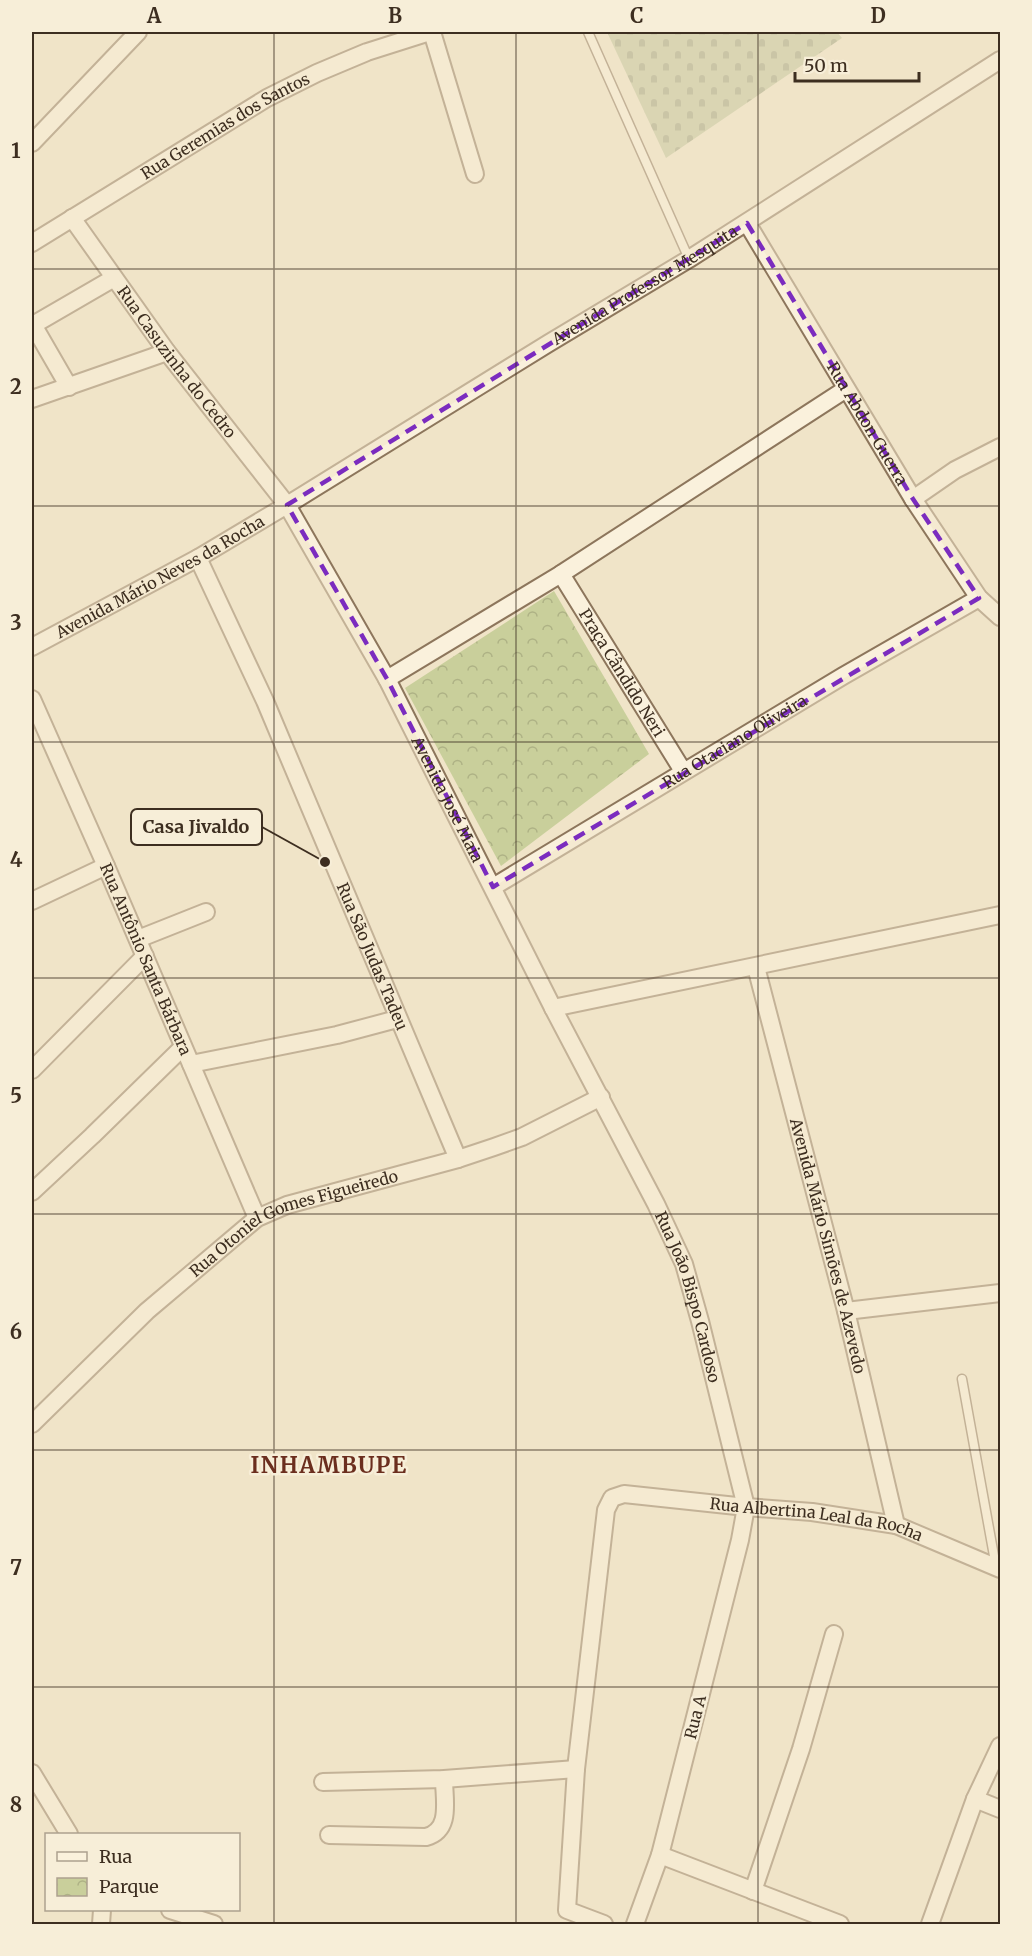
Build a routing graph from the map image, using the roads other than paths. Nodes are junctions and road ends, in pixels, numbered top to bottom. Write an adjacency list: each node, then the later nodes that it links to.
1 (138, 32): 5 (street)
2 (431, 32): 6 (street); 7 (street, Rua Geremias dos Santos)
3 (588, 32): 10 (lane)
4 (1000, 60): 8 (street, Avenida Professor Mesquita)
5 (32, 143)
6 (475, 174)
7 (72, 218): 9 (street, Rua Geremias dos Santos); 11 (street, Rua Casuzinha do Cedro)
8 (747, 223): 10 (street, Avenida Professor Mesquita); 15 (street, Rua Abdon Guerra)
9 (32, 243)
10 (689, 259): 19 (street, Avenida Professor Mesquita)
11 (114, 278): 12 (street); 13 (street, Rua Casuzinha do Cedro)
12 (32, 324): 14 (street)
13 (167, 352): 14 (street); 19 (street, Rua Casuzinha do Cedro)
14 (69, 387): 16 (street)
15 (846, 389): 18 (street, Rua Abdon Guerra); 21 (street)
16 (32, 399)
17 (1000, 447): 18 (street)
18 (913, 499): 22 (street, Rua Abdon Guerra)
19 (287, 505): 20 (street, Avenida Mário Neves da Rocha); 25 (street, Avenida José Maia)
20 (198, 558): 24 (street, Avenida Mário Neves da Rocha); 37 (street, Rua São Judas Tadeu)
21 (561, 574): 25 (street); 27 (street, Praça Cândido Neri)
22 (979, 598): 23 (street, Rua Abdon Guerra); 27 (street, Rua Otaciano Oliveira)
23 (1000, 616)
24 (32, 647)
25 (387, 680): 29 (street, Avenida José Maia)
26 (32, 699): 28 (street, Rua Antônio Santa Bárbara)
27 (683, 771): 29 (street, Rua Otaciano Oliveira)
28 (106, 866): 30 (street); 33 (street, Rua Antônio Santa Bárbara)
29 (493, 887): 36 (street, Avenida José Maia)
30 (32, 901)
31 (206, 912): 33 (street)
32 (1000, 915): 35 (street)
33 (138, 939): 34 (street, Rua Antônio Santa Bárbara)
34 (145, 956): 38 (street, Rua Antônio Santa Bárbara); 40 (street)
35 (756, 967): 36 (street); 46 (street, Avenida Mário Simões de Azevedo)
36 (553, 1008): 41 (street, Avenida José Maia)
37 (397, 1019): 39 (street); 42 (street, Rua São Judas Tadeu)
38 (183, 1047): 39 (street, Rua Antônio Santa Bárbara); 43 (street)
39 (191, 1064): 44 (street, Rua Antônio Santa Bárbara)
40 (32, 1070)
41 (601, 1097): 42 (street, Rua Otoniel Gomes Figueiredo); 49 (street, Rua João Bispo Cardoso)
42 (458, 1159): 44 (street, Rua Otoniel Gomes Figueiredo)
43 (32, 1192)
44 (257, 1218): 48 (street, Rua Otoniel Gomes Figueiredo)
45 (1000, 1293): 46 (street)
46 (846, 1311): 50 (street, Avenida Mário Simões de Azevedo)
47 (962, 1379): 51 (lane)
48 (32, 1424)
49 (746, 1507): 50 (street, Rua Albertina Leal da Rocha); 54 (street, Rua Albertina Leal da Rocha); 62 (street, Rua A)
50 (896, 1526): 51 (street, Rua Albertina Leal da Rocha)
51 (998, 1568)
52 (834, 1634): 63 (street)
53 (1000, 1746): 58 (street)
54 (576, 1769): 56 (street); 66 (street)
55 (32, 1773): 60 (street)
56 (444, 1779): 57 (street); 61 (street)
57 (323, 1782)
58 (975, 1799): 59 (street); 69 (street)
59 (1000, 1809)
60 (68, 1833)
61 (329, 1835)
62 (660, 1855): 63 (street); 67 (street, Rua A)
63 (753, 1891): 68 (street)
64 (173, 1911): 65 (street)
65 (208, 1923)
66 (604, 1924)
67 (635, 1924)
68 (840, 1924)
69 (930, 1924)

